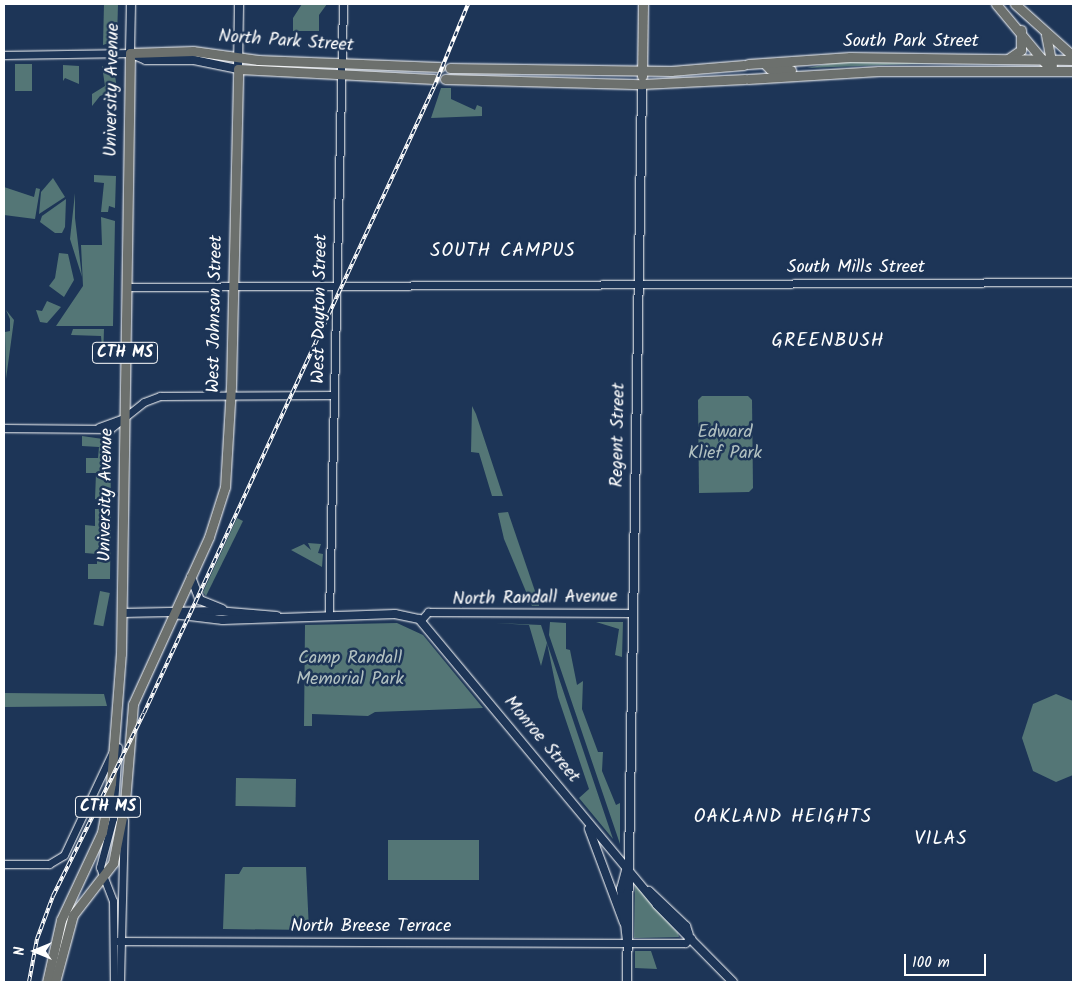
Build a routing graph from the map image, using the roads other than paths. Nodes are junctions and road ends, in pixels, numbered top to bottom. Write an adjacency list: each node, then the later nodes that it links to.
1 (131, 4): 9 (main road, University Avenue / CTH MS)
2 (239, 4): 11 (main road, West Johnson Street)
3 (343, 4): 15 (street, West Dayton Street)
4 (643, 4): 21 (main road, Regent Street)
5 (996, 4): 7 (main road)
6 (1015, 4): 8 (main road)
7 (1021, 29): 13 (main road); 14 (main road)
8 (1046, 35): 12 (main road); 14 (main road)
9 (130, 53): 10 (street, North Park Street); 11 (main road, North Park Street); 19 (main road, North Park Street); 33 (main road, University Avenue / CTH MS)
10 (4, 55)
11 (238, 57): 15 (main road, North Park Street); 19 (main road, West Johnson Street)
12 (1073, 58): 14 (main road, South Park Street)
13 (1006, 60): 14 (main road, South Park Street); 16 (main road, South Park Street)
14 (1047, 60): 20 (main road)
15 (342, 63): 17 (main road, North Park Street); 24 (street, West Dayton Street)
16 (764, 63): 21 (main road, South Park Street); 23 (main road); 25 (main road)
17 (440, 67)
18 (450, 68): 21 (main road)
19 (238, 69): 24 (main road, North Park Street); 31 (main road, West Johnson Street)
20 (1052, 70): 22 (main road, South Park Street); 23 (main road, South Park Street)
21 (642, 71): 28 (main road, Regent Street)
22 (1073, 71)
23 (820, 74): 25 (main road, South Park Street)
24 (341, 75): 26 (main road, North Park Street); 32 (street, West Dayton Street)
25 (746, 77): 28 (main road)
26 (434, 79)
27 (445, 79): 28 (main road)
28 (642, 84): 30 (main road, Regent Street)
29 (1073, 282): 30 (street, South Mills Street)
30 (638, 284): 32 (street, South Mills Street); 41 (main road, Regent Street)
31 (234, 285): 32 (street, South Mills Street); 33 (street, South Mills Street); 34 (main road, West Johnson Street)
32 (336, 286): 35 (street, West Dayton Street)
33 (126, 287): 36 (main road, University Avenue / CTH MS)
34 (231, 395): 35 (street); 36 (street); 38 (main road, West Johnson Street)
35 (334, 395): 43 (street, West Dayton Street)
36 (124, 418): 37 (street); 40 (main road, University Avenue / CTH MS)
37 (4, 428)
38 (191, 576): 39 (main road); 42 (main road, West Johnson Street)
39 (226, 611): 42 (main road); 44 (main road)
40 (122, 613): 42 (main road); 46 (main road, University Avenue / CTH MS)
41 (632, 613): 45 (street, North Randall Avenue); 52 (main road, Regent Street)
42 (174, 614): 44 (main road); 48 (main road, West Johnson Street)
43 (330, 615): 44 (main road); 45 (main road)
44 (277, 616)
45 (421, 620): 49 (main road, Monroe Street)
46 (116, 711): 47 (main road, CTH MS); 53 (street, University Avenue)
47 (113, 750): 51 (street); 60 (main road, CTH MS)
48 (125, 802): 53 (main road, West Johnson Street); 58 (street, University Avenue)
49 (574, 804): 50 (main road, Monroe Street); 56 (main road)
50 (609, 846): 52 (main road, Monroe Street); 54 (main road)
51 (4, 864)
52 (627, 866): 54 (main road, Regent Street); 55 (main road, Regent Street); 57 (main road, Monroe Street)
53 (104, 880): 58 (street, University Avenue); 61 (main road)
54 (621, 889): 55 (main road); 56 (main road, Regent Street)
55 (630, 916): 59 (main road, Regent Street)
56 (624, 923): 59 (main road, Regent Street)
57 (690, 937): 59 (street, North Breese Terrace); 65 (main road, Monroe Street)
58 (118, 941): 59 (street, North Breese Terrace); 62 (street, University Avenue); 63 (street, University Avenue)
59 (628, 942): 64 (main road, Regent Street)
60 (47, 982)
61 (55, 982)
62 (114, 982)
63 (120, 982)
64 (627, 982)
65 (733, 982)

